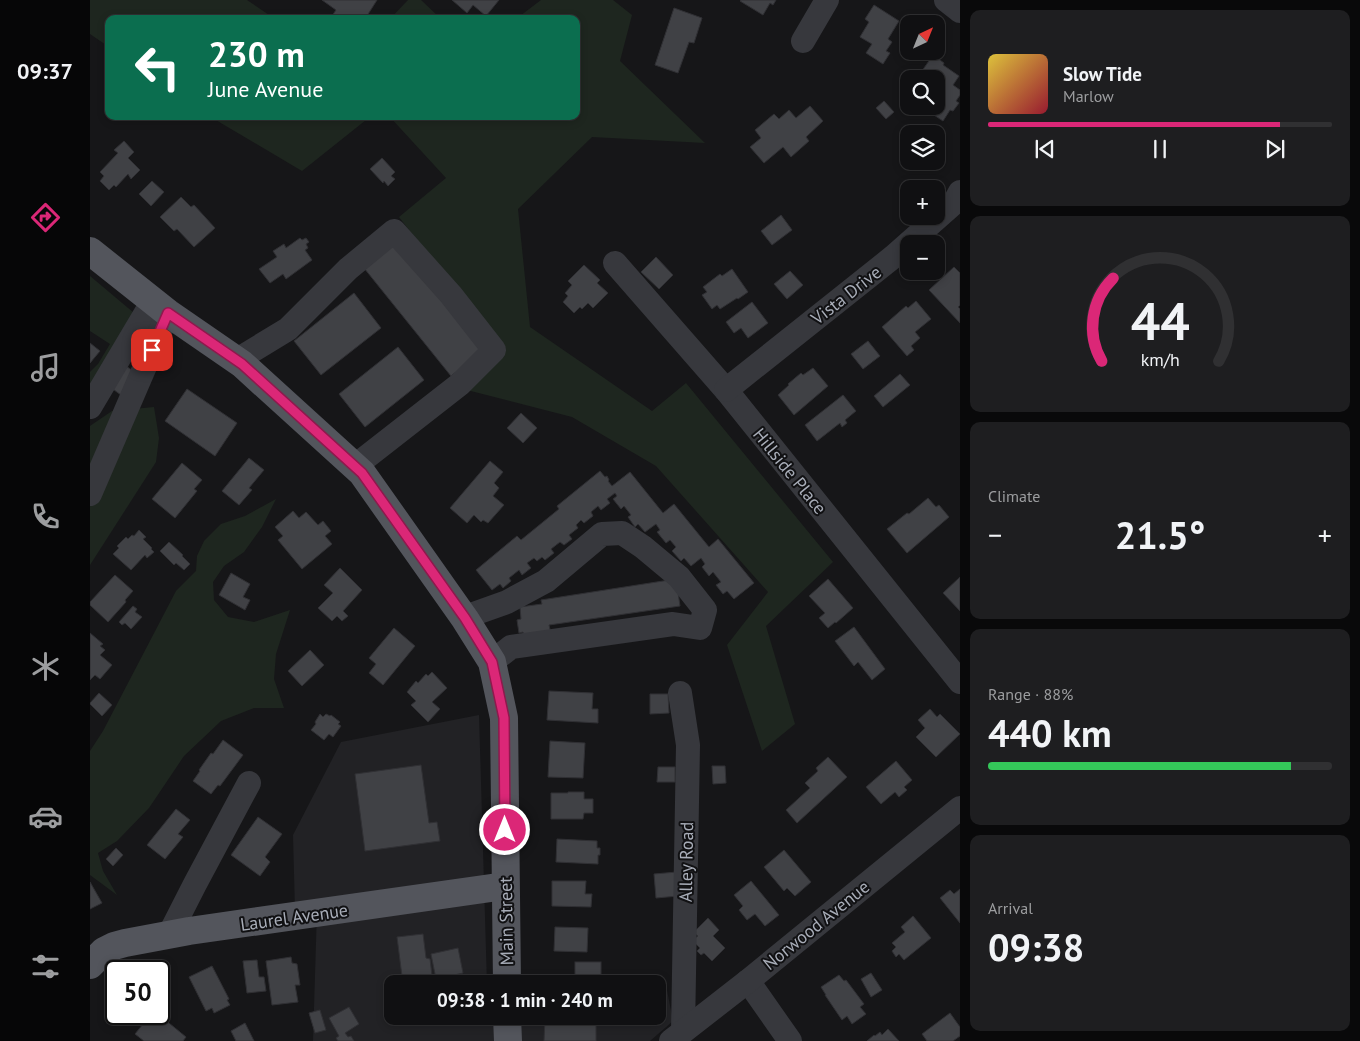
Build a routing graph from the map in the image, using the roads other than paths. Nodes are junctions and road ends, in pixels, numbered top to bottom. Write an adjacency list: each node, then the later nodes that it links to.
1 (827, 0): 4 (street)
2 (946, 0): 3 (street)
3 (960, 11)
4 (803, 41)
5 (960, 192): 10 (street, Vista Drive)
6 (90, 251): 8 (main road, Main Street)
7 (615, 263): 10 (street, Hillside Place)
8 (160, 307): 9 (main road, Main Street); 11 (street); 13 (street)
9 (236, 360): 12 (main road, Main Street); 12 (street)
10 (726, 390): 16 (street, Hillside Place)
11 (90, 407)
12 (355, 466): 14 (main road, Main Street)
13 (90, 494)
14 (465, 618): 15 (main road, Main Street); 15 (street)
15 (492, 662): 20 (main road, Main Street)
16 (960, 682)
17 (680, 693): 26 (street, Alley Road)
18 (249, 784): 21 (street)
19 (960, 808): 24 (street, Norwood Avenue)
20 (505, 886): 21 (main road, Laurel Avenue); 23 (main road, Main Street)
21 (169, 935): 22 (main road, Laurel Avenue)
22 (90, 965)
23 (507, 975)
24 (748, 981): 26 (street, Norwood Avenue); 28 (street)
25 (507, 1025): 27 (main road)
26 (677, 1036)
27 (508, 1041)
28 (790, 1041)

